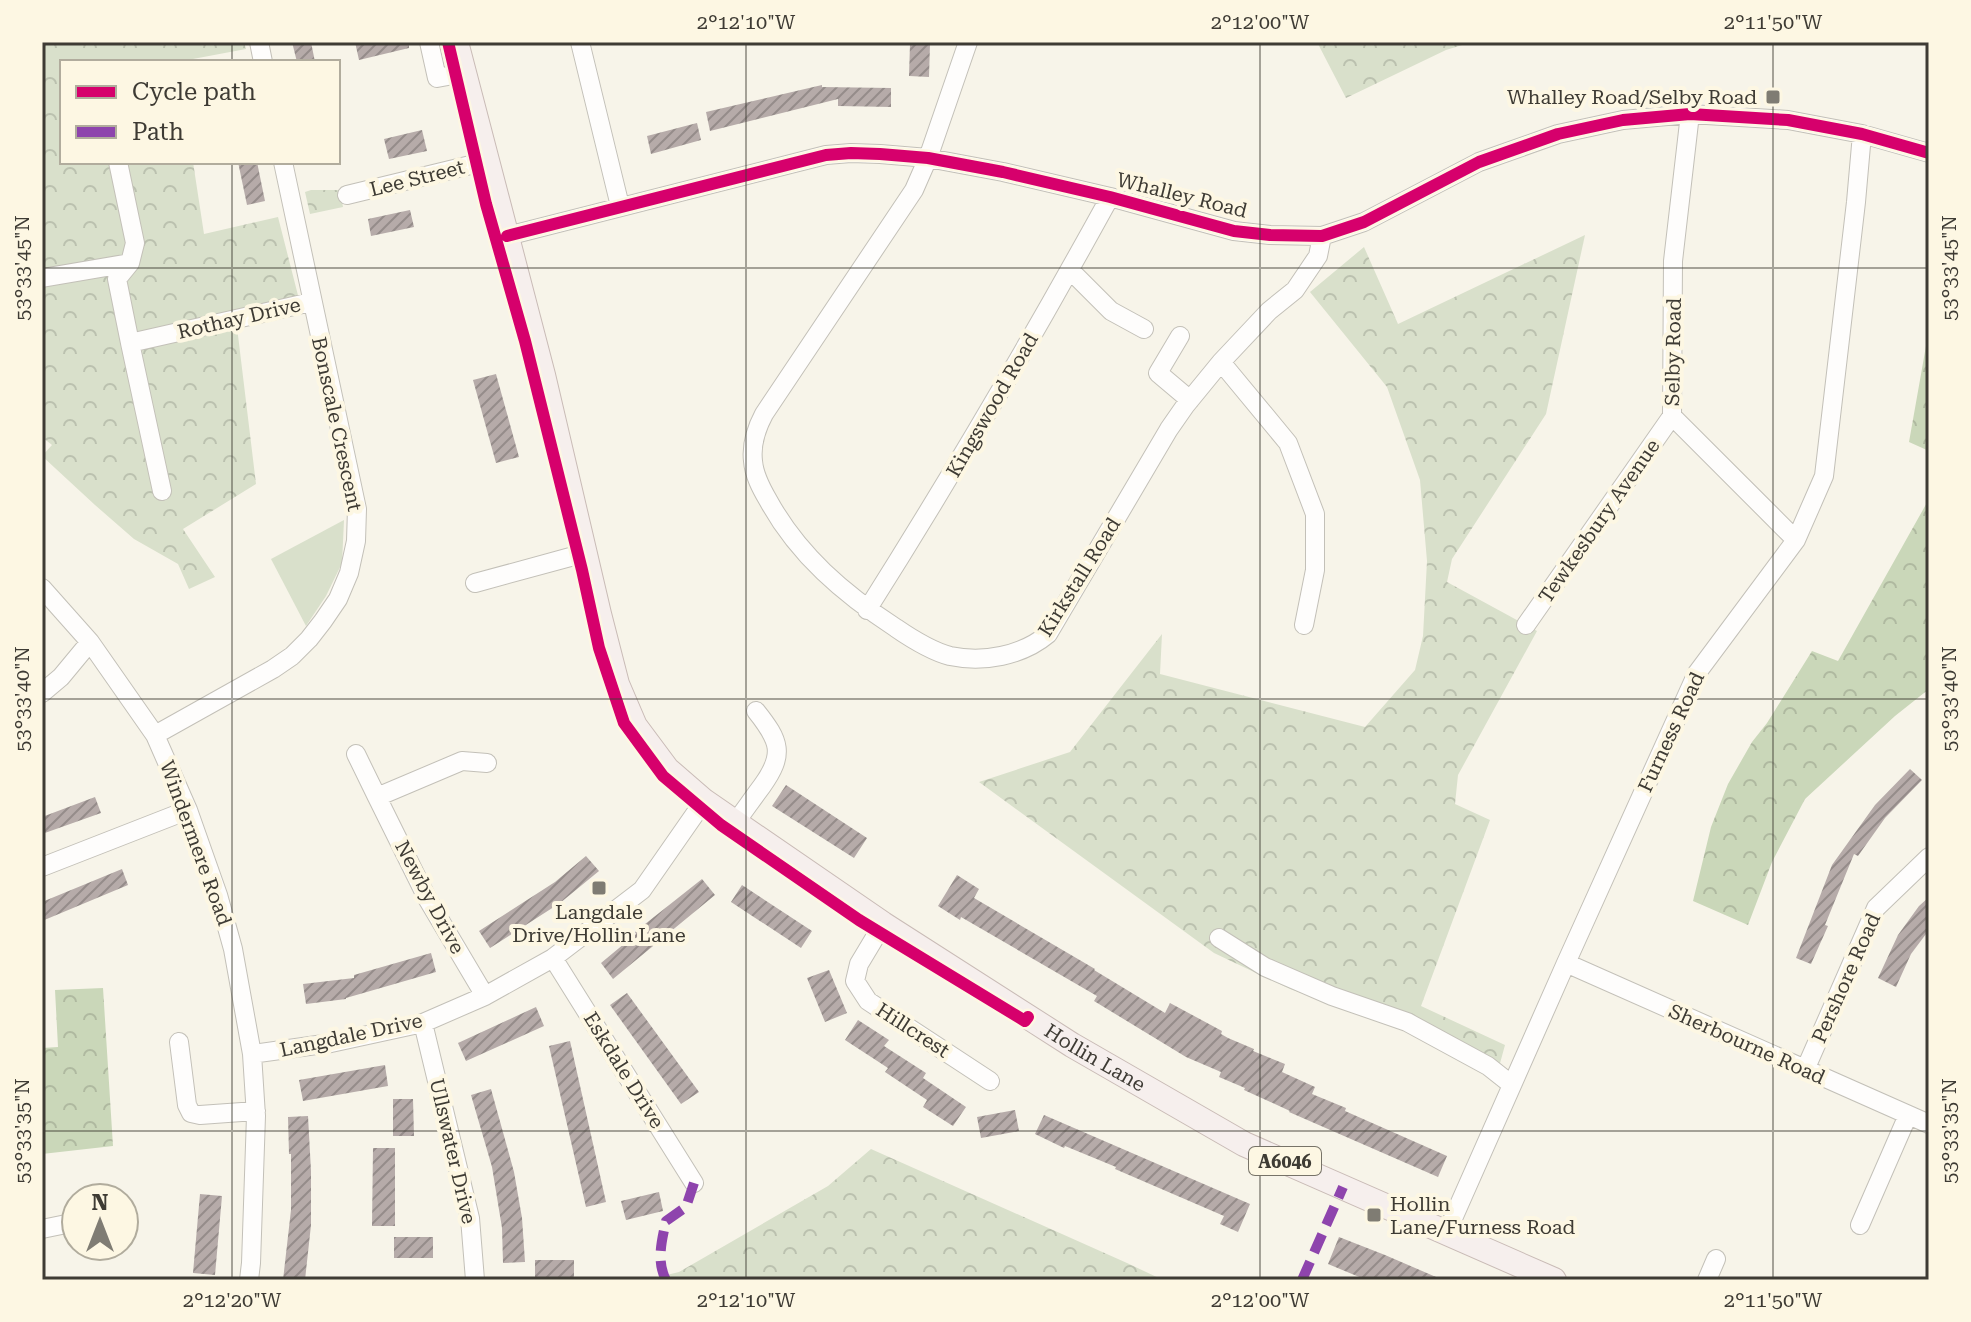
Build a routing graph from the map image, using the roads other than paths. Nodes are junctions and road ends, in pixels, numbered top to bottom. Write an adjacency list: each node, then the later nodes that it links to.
1 (429, 42): 5 (street)
2 (456, 42): 5 (main road, Hollin Lane / A6046)
3 (580, 42): 15 (street)
4 (968, 42): 9 (street, Kirkstall Road)
5 (464, 73): 10 (main road, Hollin Lane / A6046)
6 (1690, 114): 7 (street, Whalley Road); 17 (street, Whalley Road); 27 (street, Selby Road)
7 (1862, 134): 8 (street, Whalley Road); 29 (street, Furness Road)
8 (1929, 153)
9 (928, 158): 14 (street, Whalley Road); 15 (street, Whalley Road); 33 (street, Kirkstall Road)
10 (487, 161): 13 (street, Lee Street); 16 (main road, Hollin Lane / A6046)
11 (118, 164): 18 (street)
12 (283, 164): 21 (street, Bonscale Crescent)
13 (347, 195)
14 (1110, 197): 17 (street, Whalley Road); 19 (street, Kingswood Road)
15 (620, 206): 16 (street, Whalley Road)
16 (507, 236): 30 (main road, Hollin Lane / A6046)
17 (1322, 236): 25 (street, Kirkstall Road)
18 (130, 263): 20 (street); 24 (street)
19 (1070, 270): 22 (street); 33 (street, Kingswood Road)
20 (42, 278)
21 (311, 302): 24 (street, Rothay Drive); 39 (street, Bonscale Crescent)
22 (1144, 329)
23 (1180, 336): 26 (street)
24 (130, 343): 28 (street)
25 (1221, 362): 26 (street, Kirkstall Road); 34 (street)
26 (1190, 400): 33 (street, Kirkstall Road)
27 (1672, 416): 29 (street, Selby Road); 35 (street, Tewkesbury Avenue)
28 (162, 491)
29 (1796, 540): 51 (street, Furness Road)
30 (585, 553): 31 (street); 43 (main road, Hollin Lane / A6046)
31 (475, 583)
32 (42, 588): 36 (street, Windermere Road)
33 (867, 610)
34 (1304, 625)
35 (1526, 625)
36 (90, 642): 37 (street); 39 (street, Windermere Road)
37 (42, 693)
38 (756, 711): 45 (street)
39 (155, 735): 44 (street, Windermere Road)
40 (356, 754): 42 (street, Newby Drive)
41 (487, 763): 42 (street)
42 (377, 797): 52 (street, Newby Drive)
43 (704, 801): 45 (main road, Hollin Lane / A6046); 50 (street, Langdale Drive)
44 (188, 810): 47 (street); 55 (street, Windermere Road)
45 (735, 823): 48 (main road, Hollin Lane / A6046)
46 (1929, 857): 56 (street, Pershore Road)
47 (42, 867)
48 (883, 924): 57 (street, Hillcrest); 64 (main road, Hollin Lane / A6046)
49 (1219, 938): 58 (street)
50 (553, 958): 52 (street, Langdale Drive); 62 (street, Eskdale Drive)
51 (1566, 963): 56 (street, Sherbourne Road); 58 (street, Furness Road)
52 (485, 996): 53 (street, Langdale Drive)
53 (423, 1023): 55 (street, Langdale Drive); 67 (street, Ullswater Drive)
54 (179, 1042): 59 (street)
55 (252, 1054): 59 (street, Windermere Road)
56 (1805, 1070): 60 (street, Sherbourne Road)
57 (990, 1081)
58 (1512, 1085): 64 (street, Furness Road)
59 (256, 1111): 66 (street, Windermere Road)
60 (1908, 1115): 61 (street, Sherbourne Road); 63 (street)
61 (1929, 1124)
62 (694, 1183)
63 (1860, 1225)
64 (1447, 1232): 68 (main road, Hollin Lane / A6046)
65 (1716, 1259): 69 (street)
66 (249, 1280)
67 (475, 1280)
68 (1554, 1280)
69 (1707, 1280)

